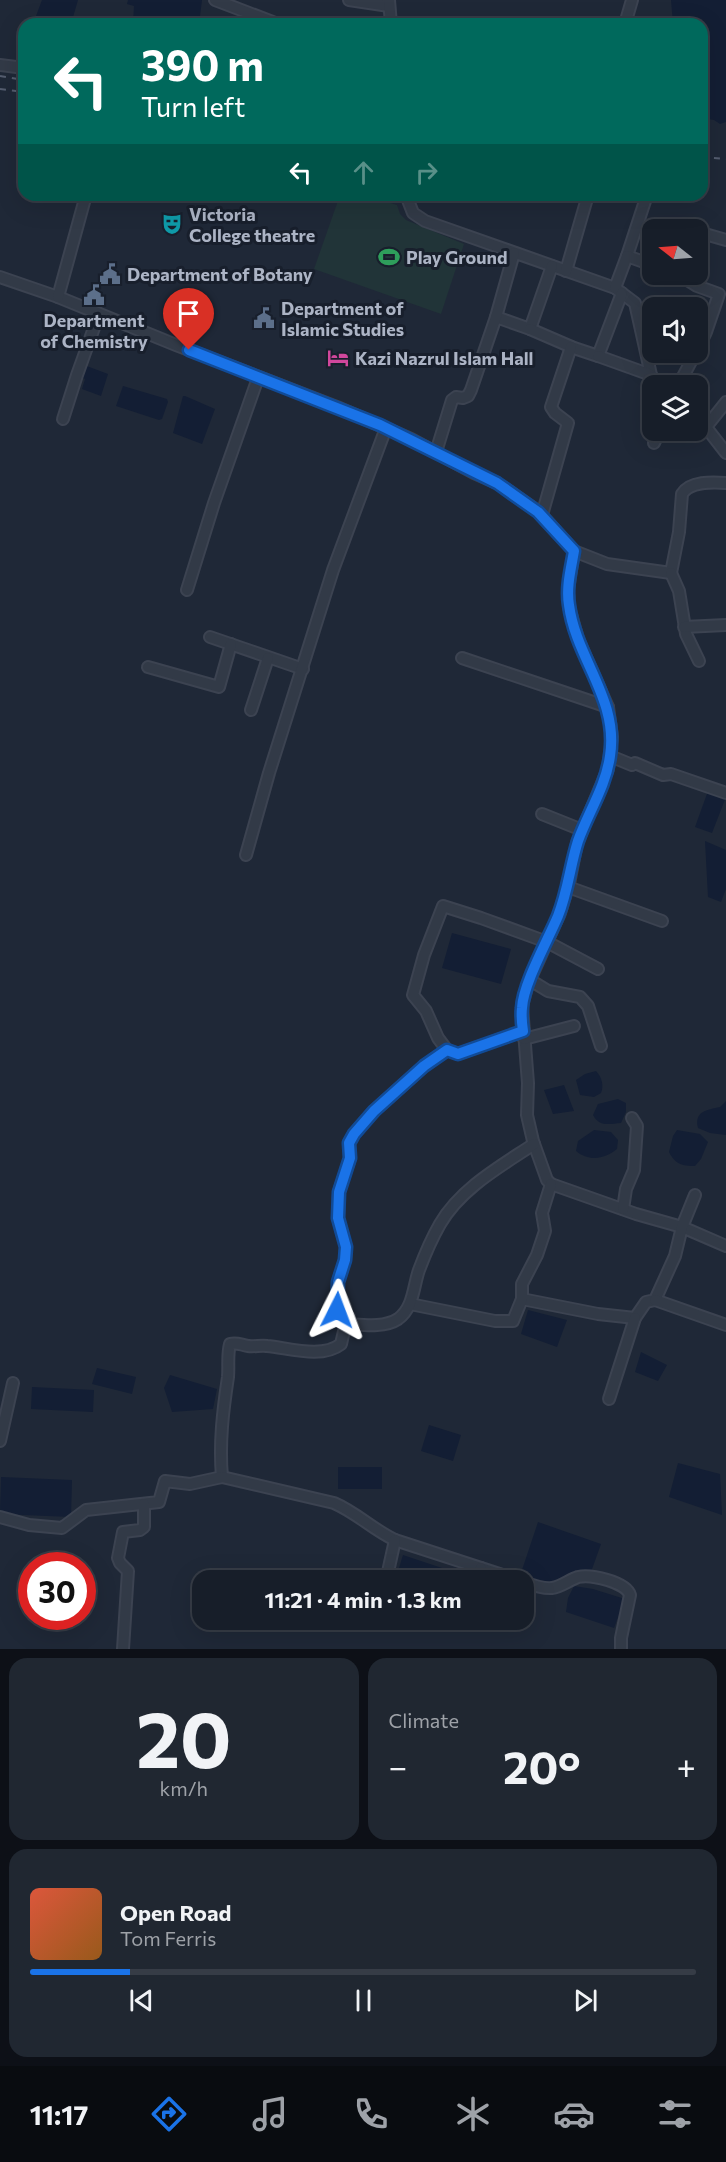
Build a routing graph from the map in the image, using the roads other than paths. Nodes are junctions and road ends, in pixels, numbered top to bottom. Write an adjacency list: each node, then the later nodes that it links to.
1 (215, 0): 5 (street)
2 (349, 0): 4 (street)
3 (632, 0): 7 (street)
4 (389, 3): 6 (street)
5 (262, 18)
6 (390, 18)
7 (627, 18)
8 (0, 65): 9 (street)
9 (18, 68)
10 (84, 201): 24 (street)
11 (408, 201): 16 (street)
12 (586, 201): 20 (street)
13 (645, 201): 17 (street)
14 (708, 235): 15 (street)
15 (726, 240)
16 (514, 253): 19 (street); 26 (street)
17 (627, 256): 18 (street); 23 (street)
18 (642, 261)
19 (552, 266): 20 (street); 28 (street)
20 (566, 271): 23 (street)
21 (0, 277): 24 (street)
22 (695, 285): 27 (street)
23 (618, 291): 30 (street); 31 (street)
24 (58, 297): 25 (street)
25 (99, 314): 32 (street); 34 (street)
26 (496, 317): 28 (street); 38 (street)
27 (708, 326)
28 (530, 329): 29 (street)
29 (571, 347): 30 (street); 41 (street)
30 (598, 356): 31 (street)
31 (651, 375)
32 (258, 378): 36 (street); 44 (street)
33 (726, 402): 35 (street)
34 (63, 419)
35 (708, 424)
36 (386, 428): 38 (street); 53 (street)
37 (708, 430): 39 (street)
38 (436, 452): 41 (street)
39 (726, 453)
40 (726, 483): 43 (street)
41 (542, 515): 42 (street)
42 (574, 551): 43 (street); 54 (street)
43 (671, 573): 46 (street)
44 (187, 590)
45 (726, 625): 46 (street)
46 (684, 627): 51 (street)
47 (210, 637): 48 (street)
48 (231, 645): 49 (street); 52 (street)
49 (268, 658): 53 (street); 55 (street)
50 (462, 658): 54 (street)
51 (699, 661)
52 (148, 667)
53 (303, 669): 60 (street)
54 (608, 707): 56 (street)
55 (251, 710)
56 (610, 756): 57 (street); 59 (street)
57 (726, 793)
58 (542, 814): 59 (street)
59 (582, 830): 61 (street)
60 (246, 855)
61 (568, 887): 62 (street); 63 (street)
62 (662, 921)
63 (547, 942): 64 (street); 65 (street); 69 (street)
64 (598, 969)
65 (530, 980): 67 (street); 68 (street)
66 (574, 1026): 67 (street)
67 (523, 1035): 69 (street); 71 (street)
68 (601, 1046)
69 (447, 1050): 81 (street)
70 (632, 1118): 74 (street)
71 (534, 1144): 72 (street); 79 (street)
72 (551, 1184): 74 (street); 77 (street)
73 (695, 1195): 75 (street)
74 (623, 1209): 75 (street)
75 (682, 1227): 76 (street); 78 (street)
76 (726, 1246)
77 (522, 1299): 79 (street); 80 (street)
78 (655, 1300): 80 (street); 82 (street)
79 (410, 1304): 81 (street)
80 (635, 1318): 84 (street)
81 (348, 1324): 86 (street)
82 (726, 1325)
83 (12, 1383): 85 (street)
84 (609, 1399)
85 (0, 1441)
86 (222, 1477): 87 (street); 89 (street)
87 (144, 1504): 88 (street); 94 (street)
88 (0, 1517)
89 (395, 1540): 90 (street); 91 (street)
90 (481, 1568): 92 (street)
91 (388, 1570)
92 (487, 1570)
93 (534, 1585): 95 (street)
94 (123, 1649)
95 (621, 1649)

